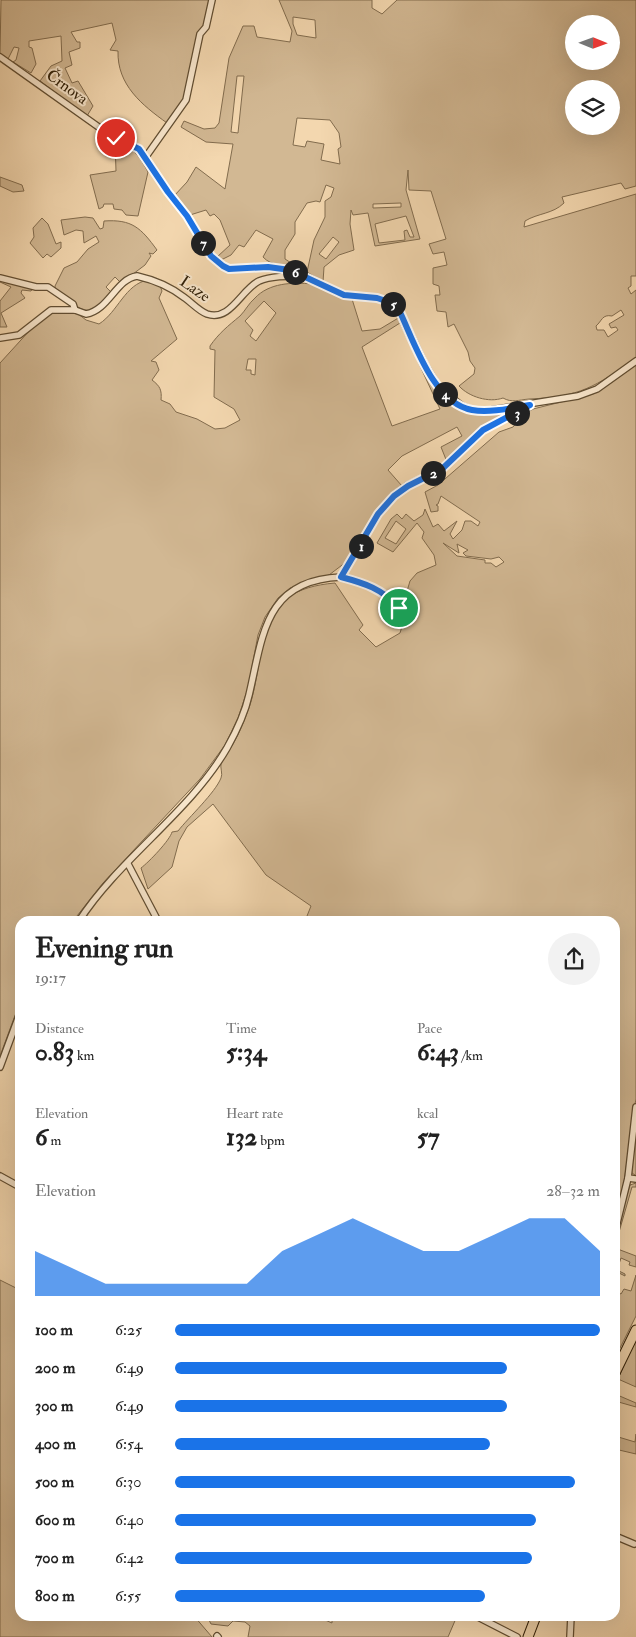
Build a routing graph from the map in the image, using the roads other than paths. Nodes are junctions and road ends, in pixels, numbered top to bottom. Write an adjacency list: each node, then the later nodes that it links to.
1 (212, 0): 3 (street)
2 (0, 57): 3 (street, Črnova)
3 (145, 158): 4 (street, Črnova)
4 (303, 275): 6 (street, Laze); 9 (street, Črnova)
5 (0, 278): 6 (street)
6 (75, 310): 7 (street, Laze)
7 (0, 338)
8 (636, 361): 9 (street, Črnova)
9 (530, 405): 10 (street)
10 (341, 577): 11 (street); 12 (street)
11 (399, 608)
12 (128, 864): 13 (street); 14 (street)
13 (82, 916)
14 (155, 916)
15 (15, 1026): 16 (street)
16 (0, 1066)
17 (636, 1107): 19 (street)
18 (0, 1176): 21 (street)
19 (628, 1178): 20 (street); 22 (street)
20 (636, 1179)
21 (15, 1184)
22 (620, 1211)
23 (636, 1330): 24 (main road)
24 (620, 1363)
25 (620, 1538): 26 (street)
26 (634, 1544)
27 (486, 1621): 30 (street)
28 (535, 1621): 31 (main road)
29 (571, 1621): 32 (street)
30 (514, 1636)
31 (531, 1636)
32 (570, 1637)

